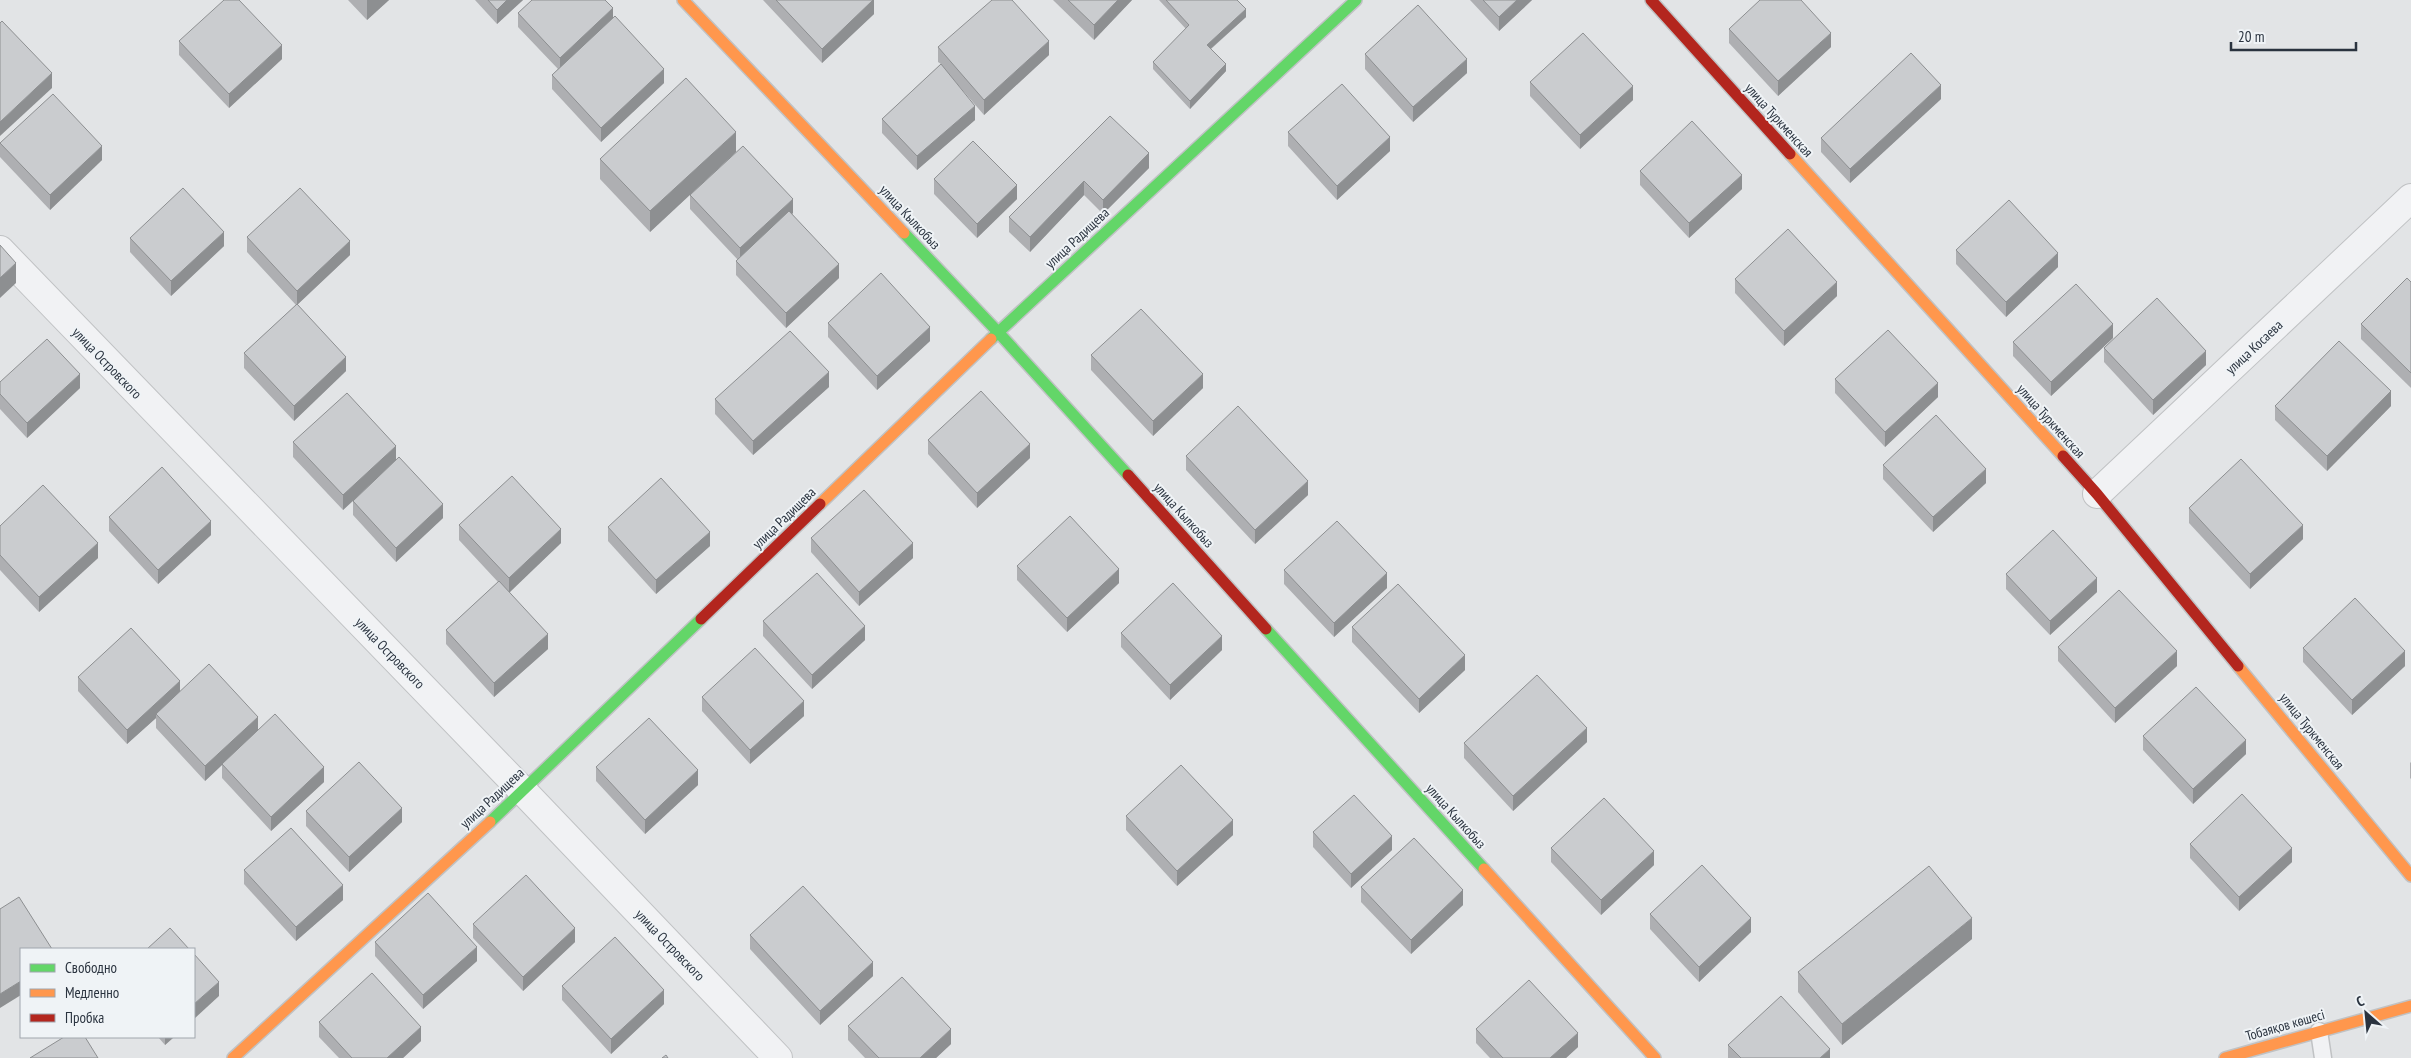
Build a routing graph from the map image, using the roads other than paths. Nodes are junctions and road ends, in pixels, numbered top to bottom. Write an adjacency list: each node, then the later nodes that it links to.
1 (684, 0): 6 (street, улица Кылкобыз)
2 (1356, 0): 6 (street, улица Радищева)
3 (1651, 0): 7 (street, улица Туркменская)
4 (2411, 198): 7 (street, улица Косаева)
5 (0, 250): 8 (street, улица Островского)
6 (998, 332): 8 (street, улица Радищева); 14 (street, улица Кылкобыз)
7 (2097, 494): 9 (street, улица Туркменская)
8 (523, 791): 12 (street, улица Радищева); 13 (street, улица Островского)
9 (2411, 876)
10 (2411, 1006): 11 (street, Тобаяқов көшесі)
11 (2319, 1031): 15 (street, Тобаяқов көшесі); 16 (lane)
12 (233, 1058)
13 (778, 1058)
14 (1655, 1058)
15 (2225, 1058)
16 (2323, 1058)

